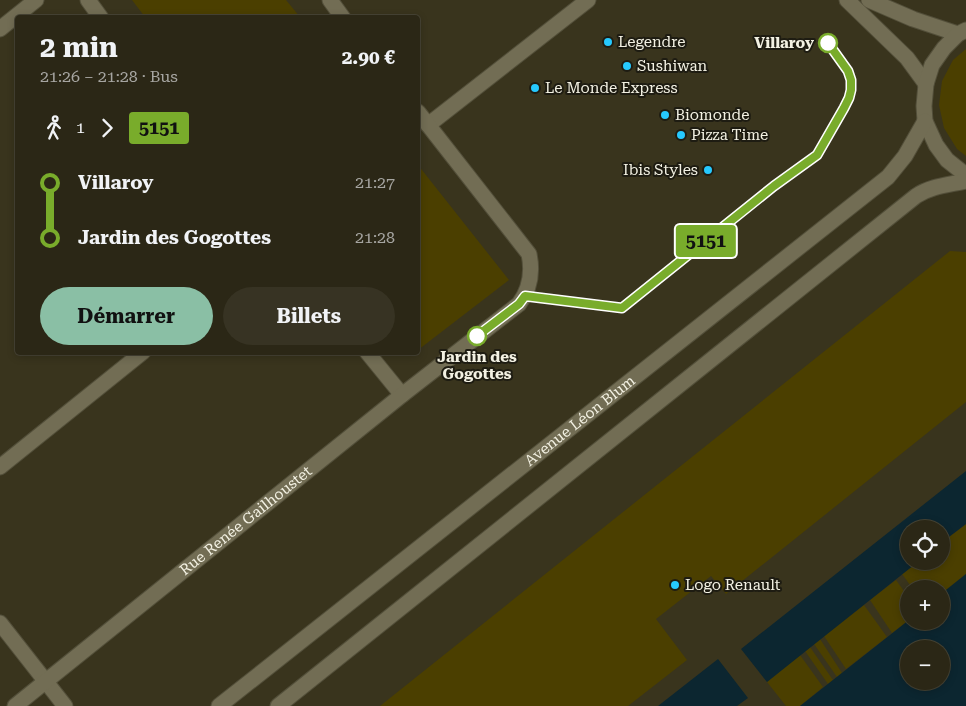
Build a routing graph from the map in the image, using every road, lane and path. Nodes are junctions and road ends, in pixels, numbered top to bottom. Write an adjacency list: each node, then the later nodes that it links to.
1 (36, 0): 7 (main road)
2 (88, 0): 8 (main road)
3 (330, 0): 9 (main road)
4 (588, 0): 16 (main road)
5 (847, 0): 13 (main road)
6 (869, 0): 12 (main road)
7 (17, 15)
8 (99, 15)
9 (341, 15)
10 (15, 17): 11 (main road)
11 (0, 29)
12 (962, 32): 13 (main road)
13 (926, 84): 15 (main road)
14 (420, 115): 16 (main road, Rue Renée Gailhoustet)
15 (924, 121): 17 (main road); 27 (main road, Avenue Léon Blum)
16 (428, 125): 21 (main road, Rue Renée Gailhoustet)
17 (966, 175)
18 (966, 181): 28 (main road)
19 (139, 355): 22 (main road)
20 (369, 355): 21 (main road)
21 (402, 395): 24 (main road, Rue Renée Gailhoustet)
22 (0, 467)
23 (0, 623): 24 (main road)
24 (46, 682): 25 (main road, Rue Renée Gailhoustet); 26 (main road)
25 (15, 706)
26 (65, 706)
27 (219, 706)
28 (278, 706)

